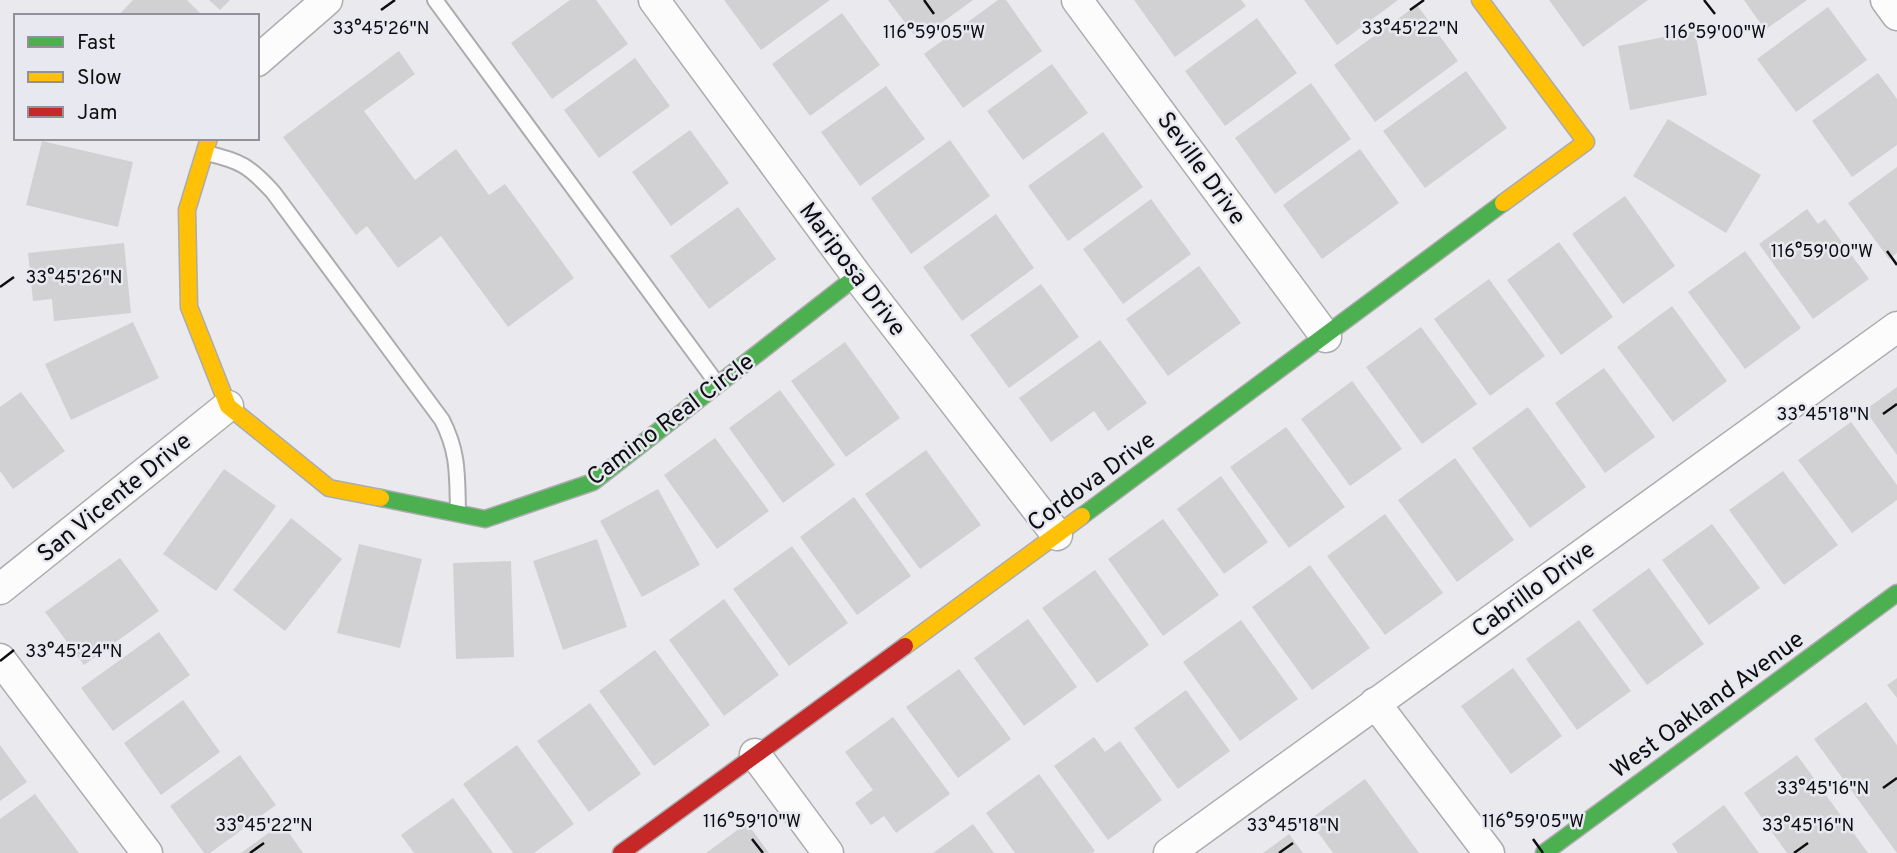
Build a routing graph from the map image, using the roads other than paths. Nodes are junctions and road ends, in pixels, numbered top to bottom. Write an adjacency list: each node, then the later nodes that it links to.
1 (327, 0): 8 (street)
2 (435, 0): 13 (lane)
3 (654, 0): 10 (street, Mariposa Drive)
4 (1077, 0): 12 (street, Seville Drive)
5 (1480, 0): 12 (street, Cordova Drive)
6 (1886, 0): 7 (street)
7 (1897, 15)
8 (259, 59)
9 (207, 146): 14 (street, Camino Real Circle); 15 (lane)
10 (856, 276): 13 (street, Camino Real Circle); 16 (street, Mariposa Drive)
11 (1897, 327): 20 (street, Cabrillo Drive)
12 (1326, 337): 16 (street, Cordova Drive)
13 (718, 384): 15 (street, Camino Real Circle)
14 (228, 406): 15 (street, Camino Real Circle); 17 (street, San Vicente Drive)
15 (458, 514)
16 (1057, 535): 21 (street, Cordova Drive)
17 (0, 589)
18 (1897, 593): 27 (street, West Oakland Avenue)
19 (0, 659): 22 (street)
20 (1375, 703): 25 (street, Cabrillo Drive); 26 (street)
21 (755, 754): 23 (street, Cordova Drive); 24 (street)
22 (147, 853)
23 (621, 853)
24 (828, 853)
25 (1169, 853)
26 (1489, 853)
27 (1544, 853)

